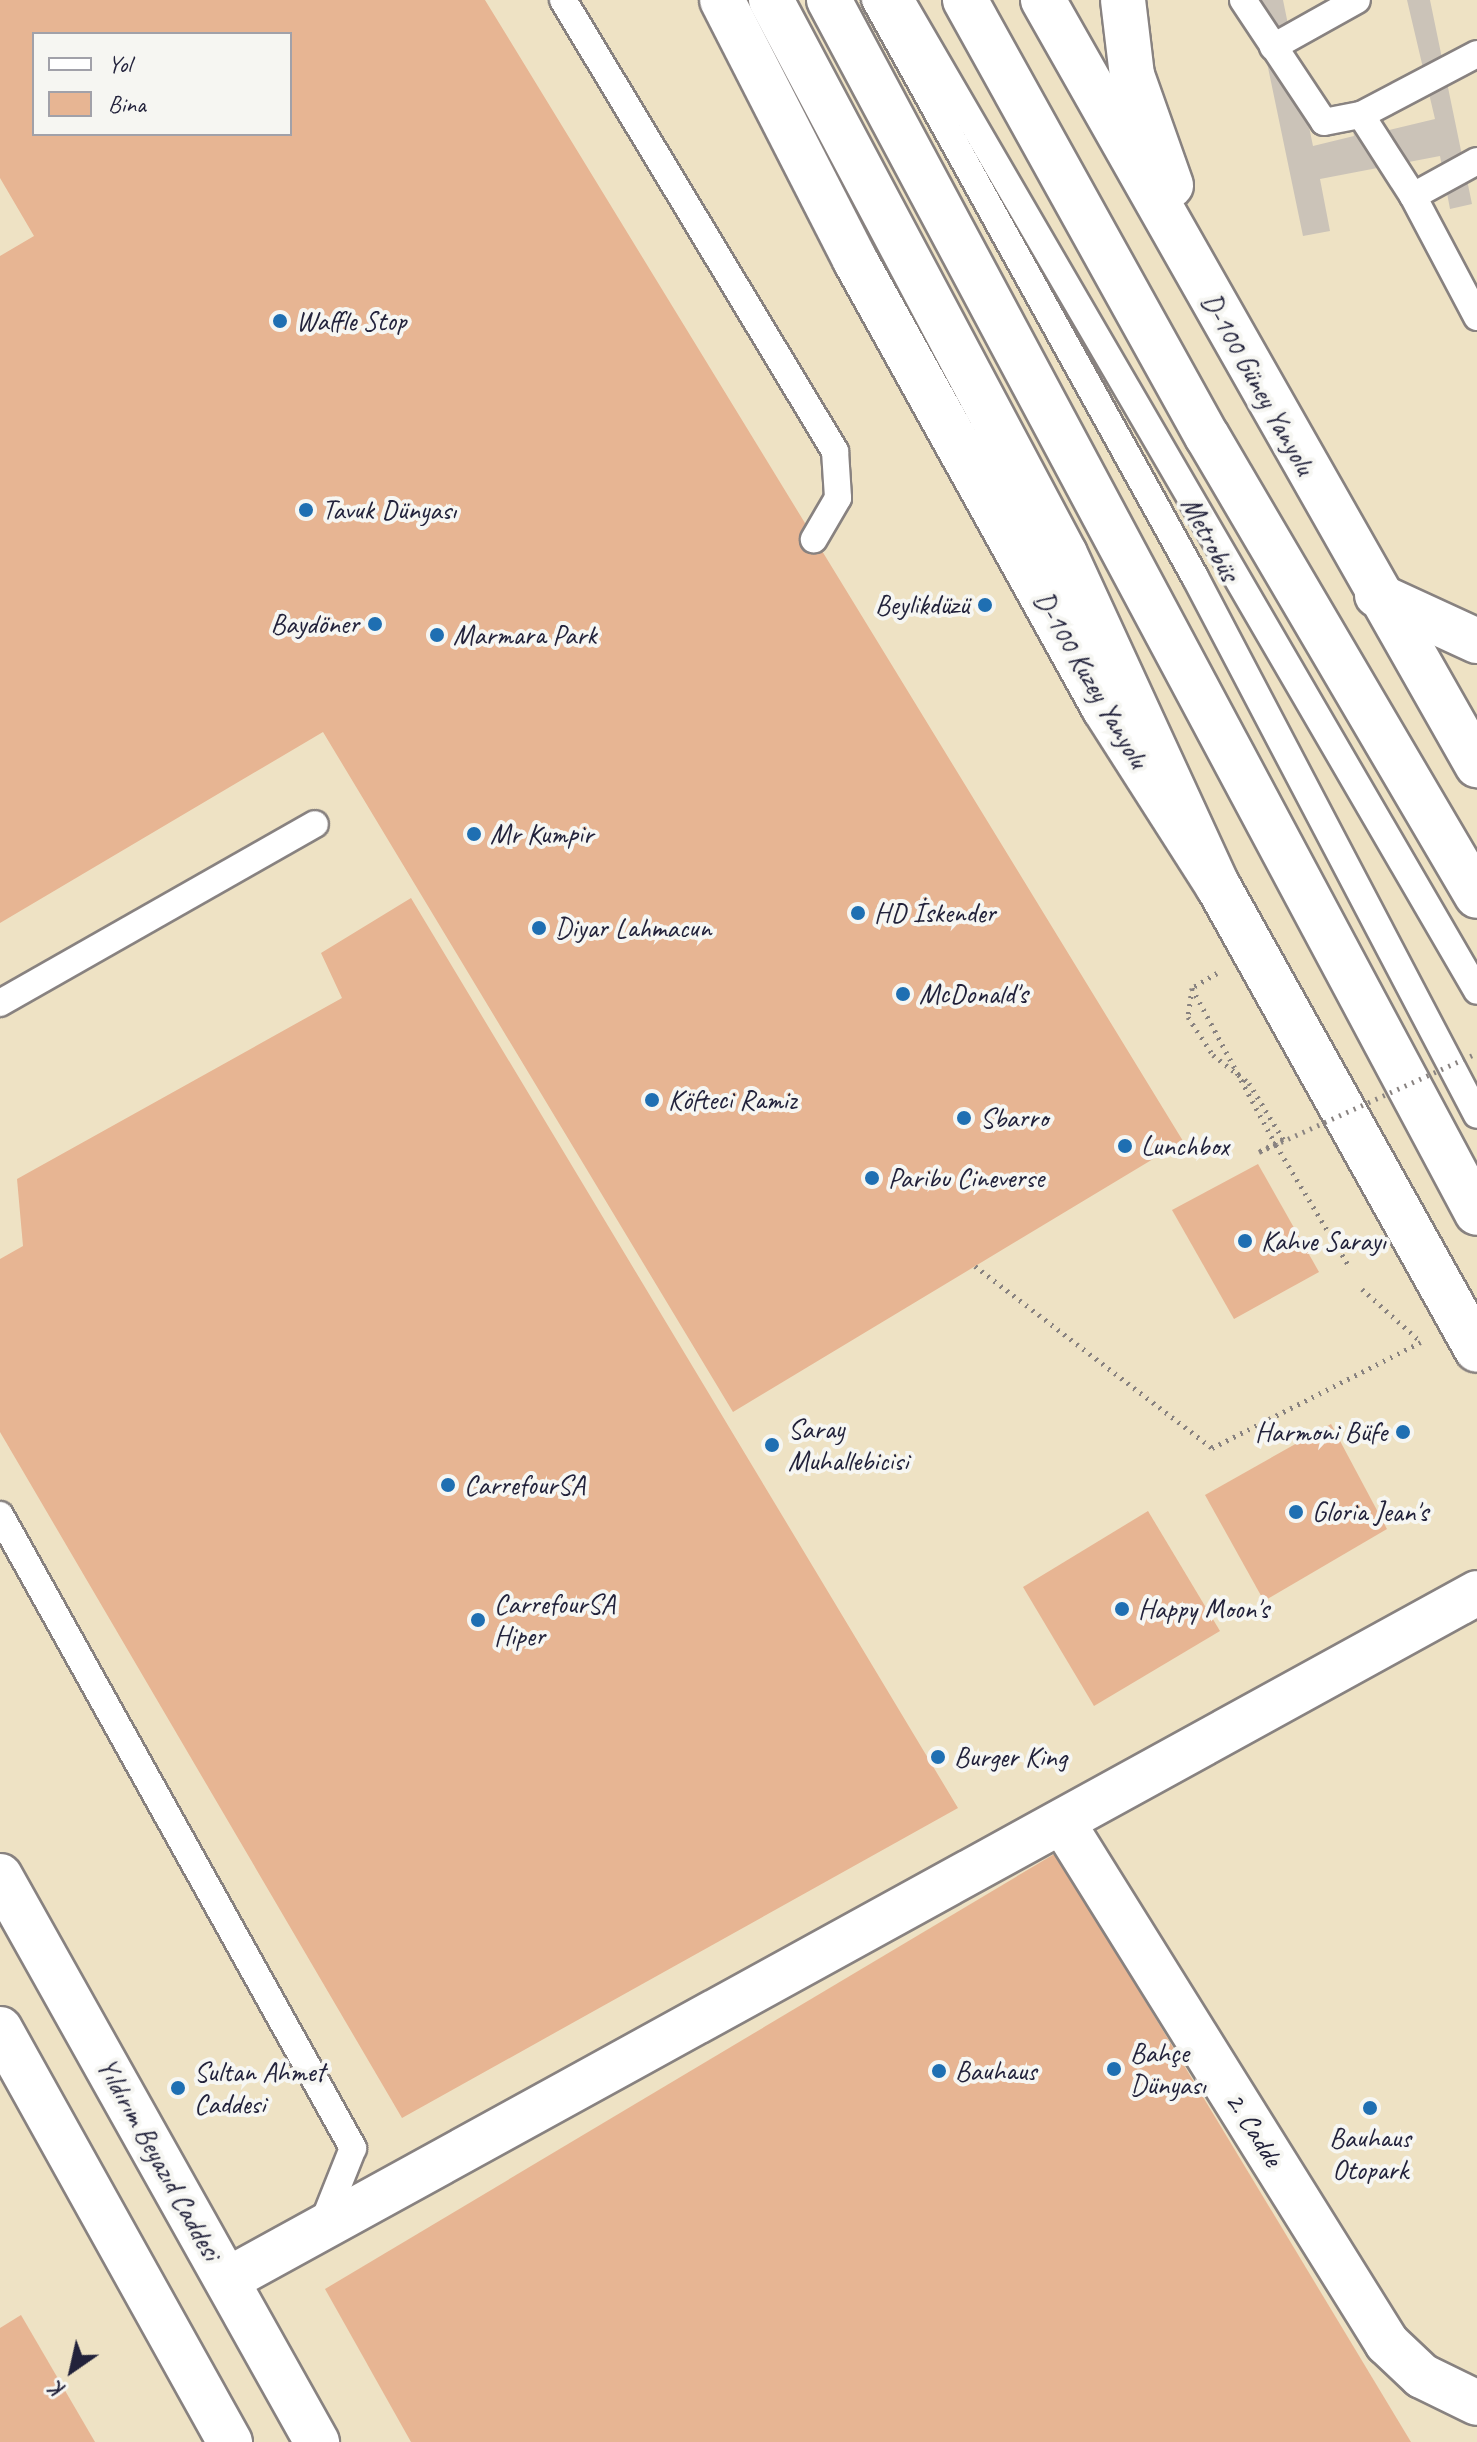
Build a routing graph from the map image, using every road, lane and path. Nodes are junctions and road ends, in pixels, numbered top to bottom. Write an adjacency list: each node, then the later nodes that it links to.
1 (563, 0): 20 (lane)
2 (722, 0): 25 (main road, D-100 Kuzey Yanyolu)
3 (771, 0): 25 (main road)
4 (829, 0): 32 (main road)
5 (875, 0): 30 (lane, Metrobüs)
6 (901, 0): 27 (lane, Metrobüs)
7 (965, 0): 26 (main road)
8 (1043, 0): 18 (main road, D-100 Güney Yanyolu)
9 (1123, 0): 18 (main road)
10 (1243, 0): 12 (lane)
11 (1357, 0): 12 (lane)
12 (1273, 47): 14 (lane)
13 (1477, 54): 14 (lane)
14 (1361, 115): 16 (lane)
15 (1477, 161): 16 (lane)
16 (1413, 196): 17 (lane)
17 (1470, 288): 19 (lane)
18 (1214, 308): 21 (main road, D-100 Güney Yanyolu)
19 (1477, 317)
20 (814, 539)
21 (1377, 595): 22 (main road); 23 (main road, D-100 Güney Yanyolu)
22 (1477, 641)
23 (1477, 765)
24 (315, 824): 28 (lane)
25 (1218, 886): 36 (main road, D-100 Kuzey Yanyolu)
26 (1477, 896)
27 (1477, 991)
28 (0, 1003)
29 (1477, 1053): 31 (path, bridge)
30 (1477, 1115)
31 (1276, 1145): 31 (path, bridge); 34 (path)
32 (1477, 1213)
33 (975, 1266): 35 (path)
34 (1349, 1266)
35 (1421, 1342)
36 (1477, 1350)
37 (0, 1515): 42 (lane)
38 (1477, 1593): 39 (main road)
39 (1063, 1823): 42 (main road); 44 (main road, 2. Cadde)
40 (0, 1876): 43 (main road, Yıldırım Beyazıd Caddesi)
41 (0, 2029): 45 (main road)
42 (323, 2223): 43 (main road)
43 (227, 2280): 46 (main road, Yıldırım Beyazıd Caddesi)
44 (1477, 2403)
45 (230, 2442)
46 (317, 2442)

